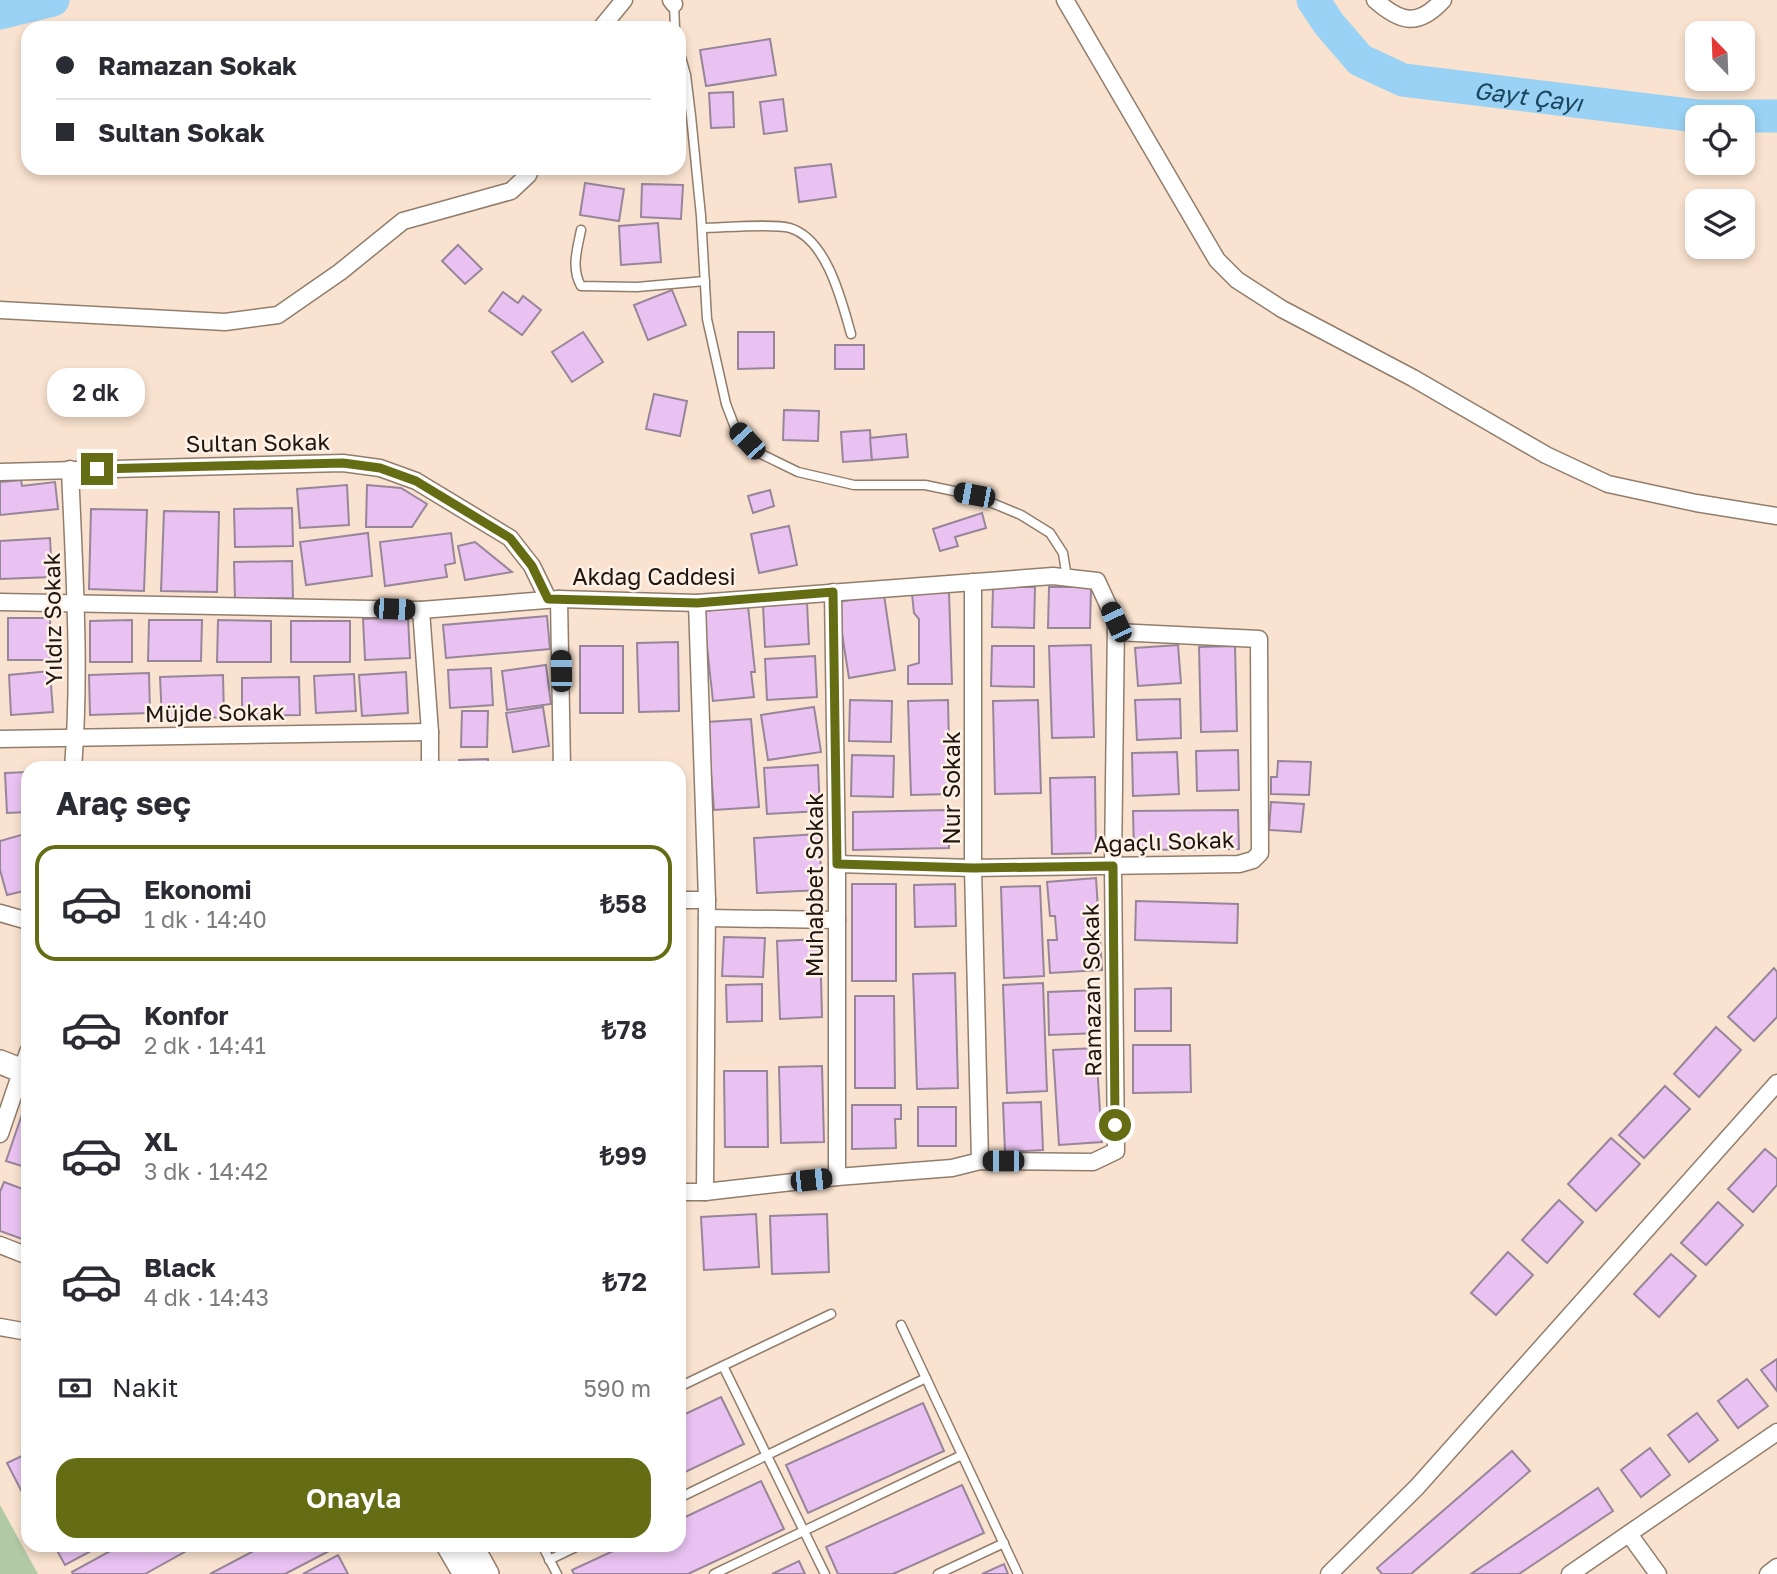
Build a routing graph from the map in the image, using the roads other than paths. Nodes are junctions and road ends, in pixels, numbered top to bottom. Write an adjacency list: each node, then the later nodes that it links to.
1 (624, 0): 6 (street)
2 (1065, 0): 17 (street)
3 (1376, 0): 4 (street)
4 (1443, 0)
5 (672, 2): 7 (lane)
6 (607, 21)
7 (674, 21)
8 (686, 75): 10 (lane)
9 (528, 175): 13 (street)
10 (702, 228): 12 (lane); 14 (lane)
11 (581, 230): 12 (lane)
12 (705, 281): 18 (lane)
13 (0, 310)
14 (850, 334)
15 (70, 469): 16 (street, Sultan Sokak); 22 (street, Sultan Sokak); 24 (street, Yıldız Sokak)
16 (0, 472)
17 (1777, 516)
18 (1067, 578): 19 (street, Akdağ Caddesi); 20 (street, Akdağ Caddesi)
19 (1097, 581): 27 (street, Ramazan Sokak)
20 (973, 582): 21 (street, Akdağ Caddesi); 36 (street, Nur Sokak)
21 (833, 592): 25 (street, Akdağ Caddesi); 34 (street, Muhabbet Sokak)
22 (554, 599): 25 (street, Akdağ Caddesi); 26 (street, Akdağ Caddesi); 33 (street)
23 (0, 602): 24 (street, Akdağ Caddesi)
24 (75, 602): 26 (street, Akdağ Caddesi); 29 (street, Yıldız Sokak)
25 (697, 603): 38 (street)
26 (421, 610): 28 (street)
27 (1116, 632): 35 (street, Ramazan Sokak); 35 (street, Ağaçlı Sokak)
28 (430, 732): 29 (street, Müjde Sokak); 32 (street)
29 (76, 737): 30 (street, Müjde Sokak); 31 (street, Yıldız Sokak)
30 (0, 739)
31 (74, 761)
32 (430, 761)
33 (562, 761)
34 (837, 864): 36 (street, Ağaçlı Sokak); 42 (street, Muhabbet Sokak)
35 (1113, 866): 36 (street, Ağaçlı Sokak); 48 (street, Ramazan Sokak)
36 (973, 868): 48 (street, Nur Sokak)
37 (686, 900): 38 (street)
38 (707, 900): 40 (street)
39 (0, 913): 41 (street)
40 (707, 918): 42 (street); 51 (street)
41 (21, 919)
42 (837, 919): 49 (street, Muhabbet Sokak)
43 (0, 1062): 44 (street)
44 (21, 1064)
45 (21, 1078): 47 (street)
46 (1777, 1083): 81 (street)
47 (0, 1134)
48 (980, 1161): 49 (street)
49 (837, 1177): 51 (street)
50 (686, 1192): 51 (street)
51 (705, 1192)
52 (0, 1245): 53 (street)
53 (21, 1253)
54 (831, 1314): 58 (lane)
55 (901, 1325): 59 (lane)
56 (0, 1327): 57 (street)
57 (21, 1331)
58 (723, 1366): 60 (lane); 62 (lane)
59 (926, 1378): 62 (lane); 63 (lane)
60 (686, 1384)
61 (1777, 1432): 66 (street)
62 (767, 1455): 64 (lane); 65 (lane)
63 (962, 1455): 65 (lane); 67 (lane)
64 (686, 1495)
65 (805, 1531): 77 (lane); 78 (lane)
66 (1629, 1534): 82 (street); 83 (street)
67 (1004, 1543): 79 (lane); 80 (lane)
68 (452, 1552): 74 (street)
69 (475, 1552): 75 (street)
70 (546, 1552): 72 (lane)
71 (566, 1552): 72 (lane)
72 (550, 1560): 76 (lane)
73 (1777, 1567): 84 (street)
74 (465, 1574)
75 (487, 1574)
76 (557, 1574)
77 (714, 1574)
78 (825, 1574)
79 (938, 1574)
80 (1018, 1574)
81 (1329, 1574)
82 (1570, 1574)
83 (1658, 1574)
84 (1768, 1574)

